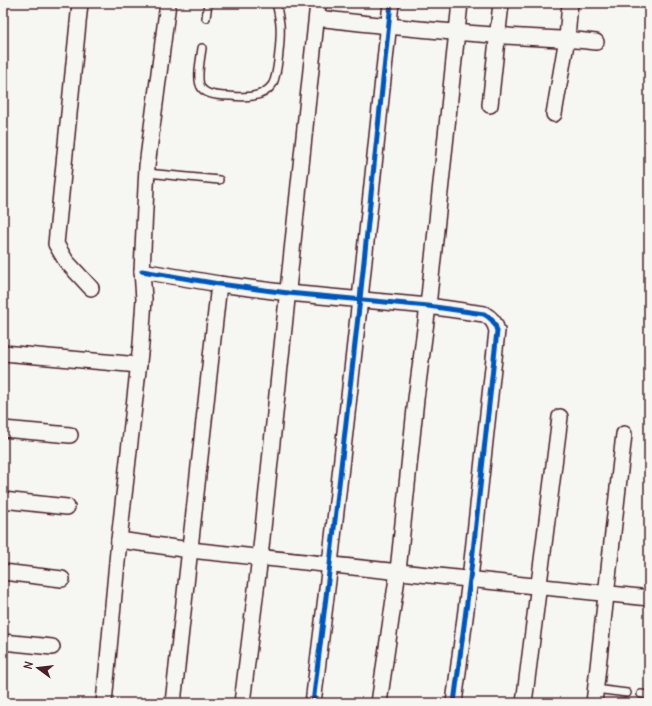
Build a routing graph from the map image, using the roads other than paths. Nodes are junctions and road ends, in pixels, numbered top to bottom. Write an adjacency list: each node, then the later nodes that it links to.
1 (80, 3): 23 (street)
2 (168, 3): 19 (street)
3 (208, 3): 10 (lane)
4 (276, 3): 16 (lane)
5 (391, 3): 11 (street)
6 (460, 3): 12 (street)
7 (501, 3): 13 (street)
8 (570, 3): 14 (street)
9 (318, 10): 11 (street); 24 (street)
10 (206, 18)
11 (388, 27): 12 (street); 25 (street)
12 (457, 33): 13 (street); 26 (street)
13 (497, 36): 14 (street); 17 (street)
14 (567, 38): 15 (street); 18 (street)
15 (596, 42)
16 (202, 48)
17 (490, 105)
18 (554, 114)
19 (147, 173): 20 (lane); 21 (street)
20 (219, 180)
21 (142, 271): 22 (street); 28 (street)
22 (219, 284): 24 (street); 36 (street)
23 (91, 288)
24 (288, 293): 25 (street); 37 (street)
25 (360, 299): 26 (street); 38 (street)
26 (428, 306): 40 (street); 42 (street)
27 (3, 353): 28 (street)
28 (139, 365): 35 (street)
29 (560, 417): 43 (street)
30 (3, 429): 32 (street)
31 (624, 434): 44 (street)
32 (70, 435)
33 (3, 500): 34 (street)
34 (68, 507)
35 (119, 540): 36 (street); 52 (street)
36 (190, 550): 37 (street); 53 (street)
37 (260, 557): 38 (street); 54 (street)
38 (330, 564): 40 (street); 55 (street)
39 (3, 572): 41 (street)
40 (398, 572): 42 (street); 56 (street)
41 (62, 579)
42 (470, 579): 43 (street); 57 (street)
43 (538, 586): 44 (street); 58 (street)
44 (607, 593): 45 (street); 51 (street)
45 (649, 598)
46 (3, 642): 47 (street)
47 (52, 648)
48 (627, 692): 51 (lane)
49 (641, 694): 50 (lane)
50 (649, 695)
51 (594, 696)
52 (104, 703)
53 (173, 703)
54 (242, 703)
55 (313, 703)
56 (379, 703)
57 (454, 703)
58 (524, 703)

